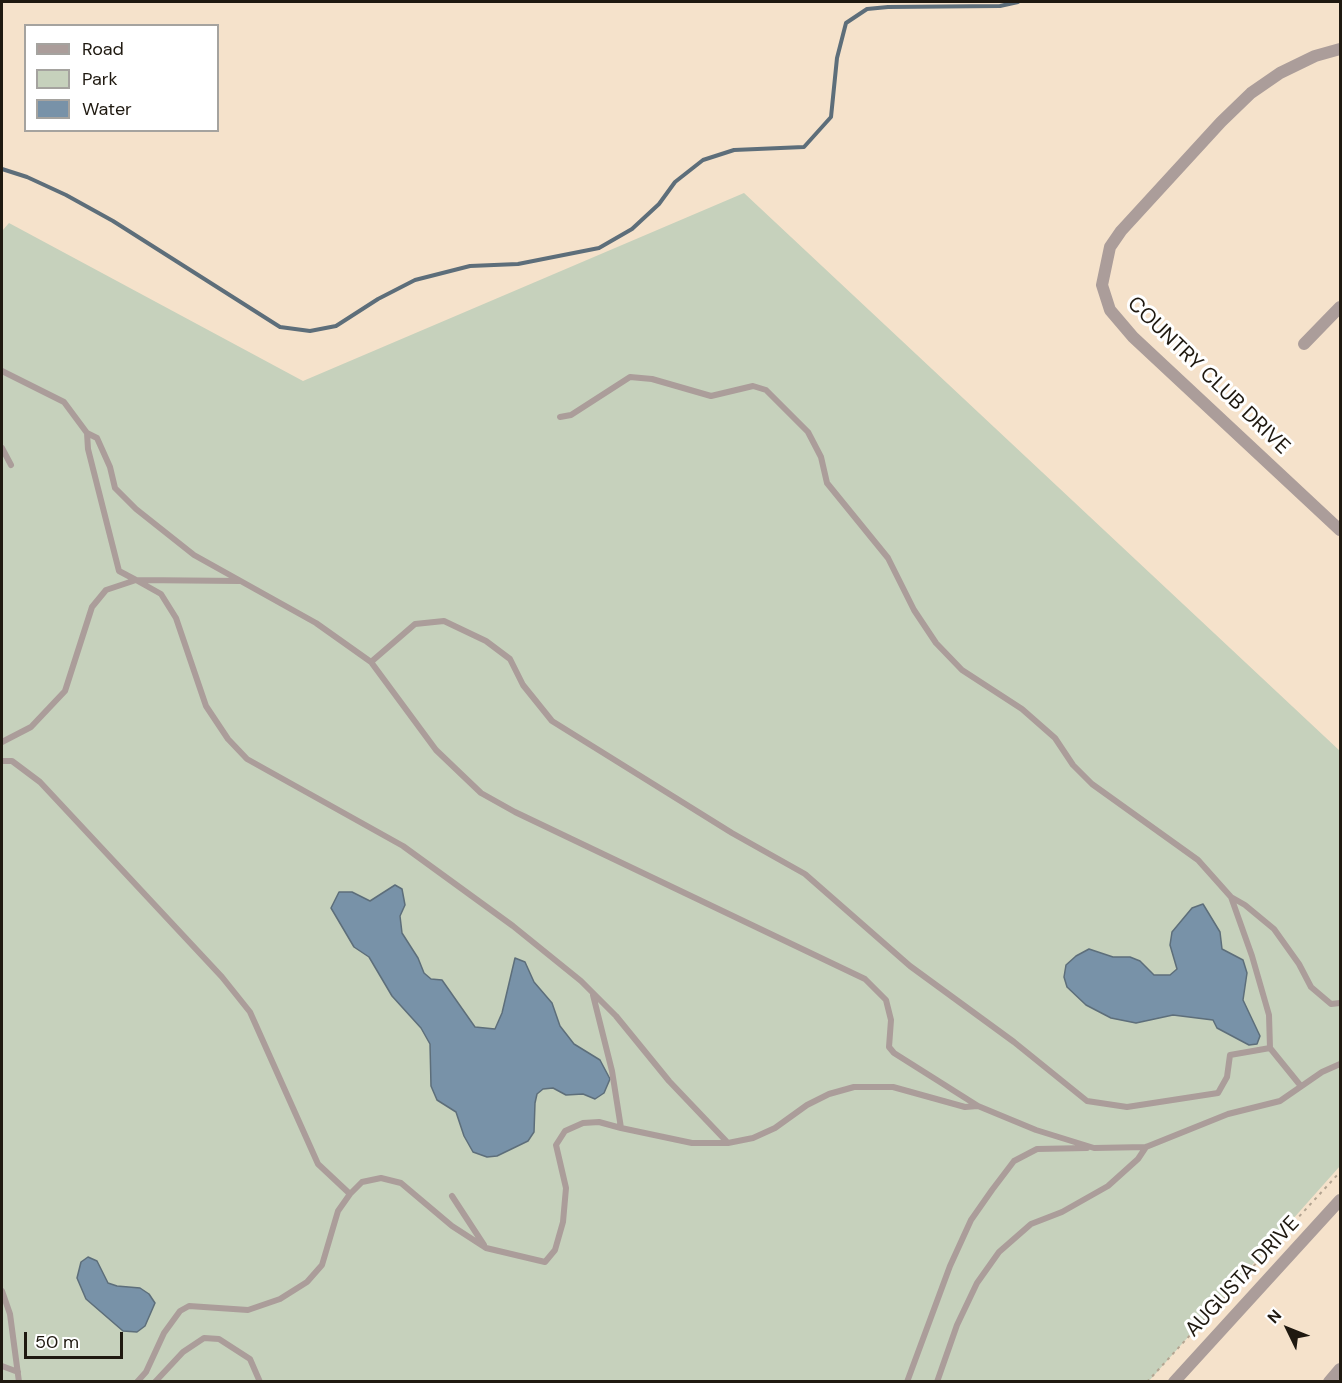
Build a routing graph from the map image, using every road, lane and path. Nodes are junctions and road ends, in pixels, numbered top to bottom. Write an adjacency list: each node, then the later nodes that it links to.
1 (1341, 49): 9 (street, COUNTRY CLUB DRIVE)
2 (1341, 307): 3 (street)
3 (1304, 344)
4 (2, 371): 6 (lane)
5 (560, 417): 15 (lane)
6 (87, 433): 10 (lane); 11 (lane)
7 (2, 448): 8 (lane)
8 (11, 465)
9 (1341, 530)
10 (136, 580): 11 (lane); 13 (lane); 16 (lane)
11 (240, 580): 12 (lane)
12 (370, 662): 18 (lane); 21 (lane)
13 (2, 742)
14 (2, 761): 27 (lane)
15 (1231, 897): 17 (lane); 18 (lane)
16 (593, 995): 22 (lane); 23 (lane)
17 (1341, 1003)
18 (1270, 1048): 20 (lane)
19 (1341, 1064): 20 (lane)
20 (1300, 1085): 24 (lane)
21 (978, 1106): 23 (lane); 25 (lane)
22 (621, 1128): 23 (lane); 30 (lane)
23 (728, 1143)
24 (1146, 1147): 25 (lane); 40 (lane)
25 (1094, 1148): 39 (lane)
26 (1341, 1172): 41 (path)
27 (350, 1194): 30 (lane); 36 (lane)
28 (452, 1196): 30 (lane)
29 (1341, 1200): 42 (street, AUGUSTA DRIVE)
30 (486, 1248)
31 (2, 1291): 34 (lane)
32 (2, 1366): 34 (lane)
33 (1341, 1369): 43 (street)
34 (18, 1372): 35 (lane)
35 (19, 1382)
36 (137, 1382)
37 (155, 1382): 38 (lane)
38 (260, 1382)
39 (907, 1382)
40 (937, 1382)
41 (1146, 1382)
42 (1174, 1382)
43 (1329, 1382)

